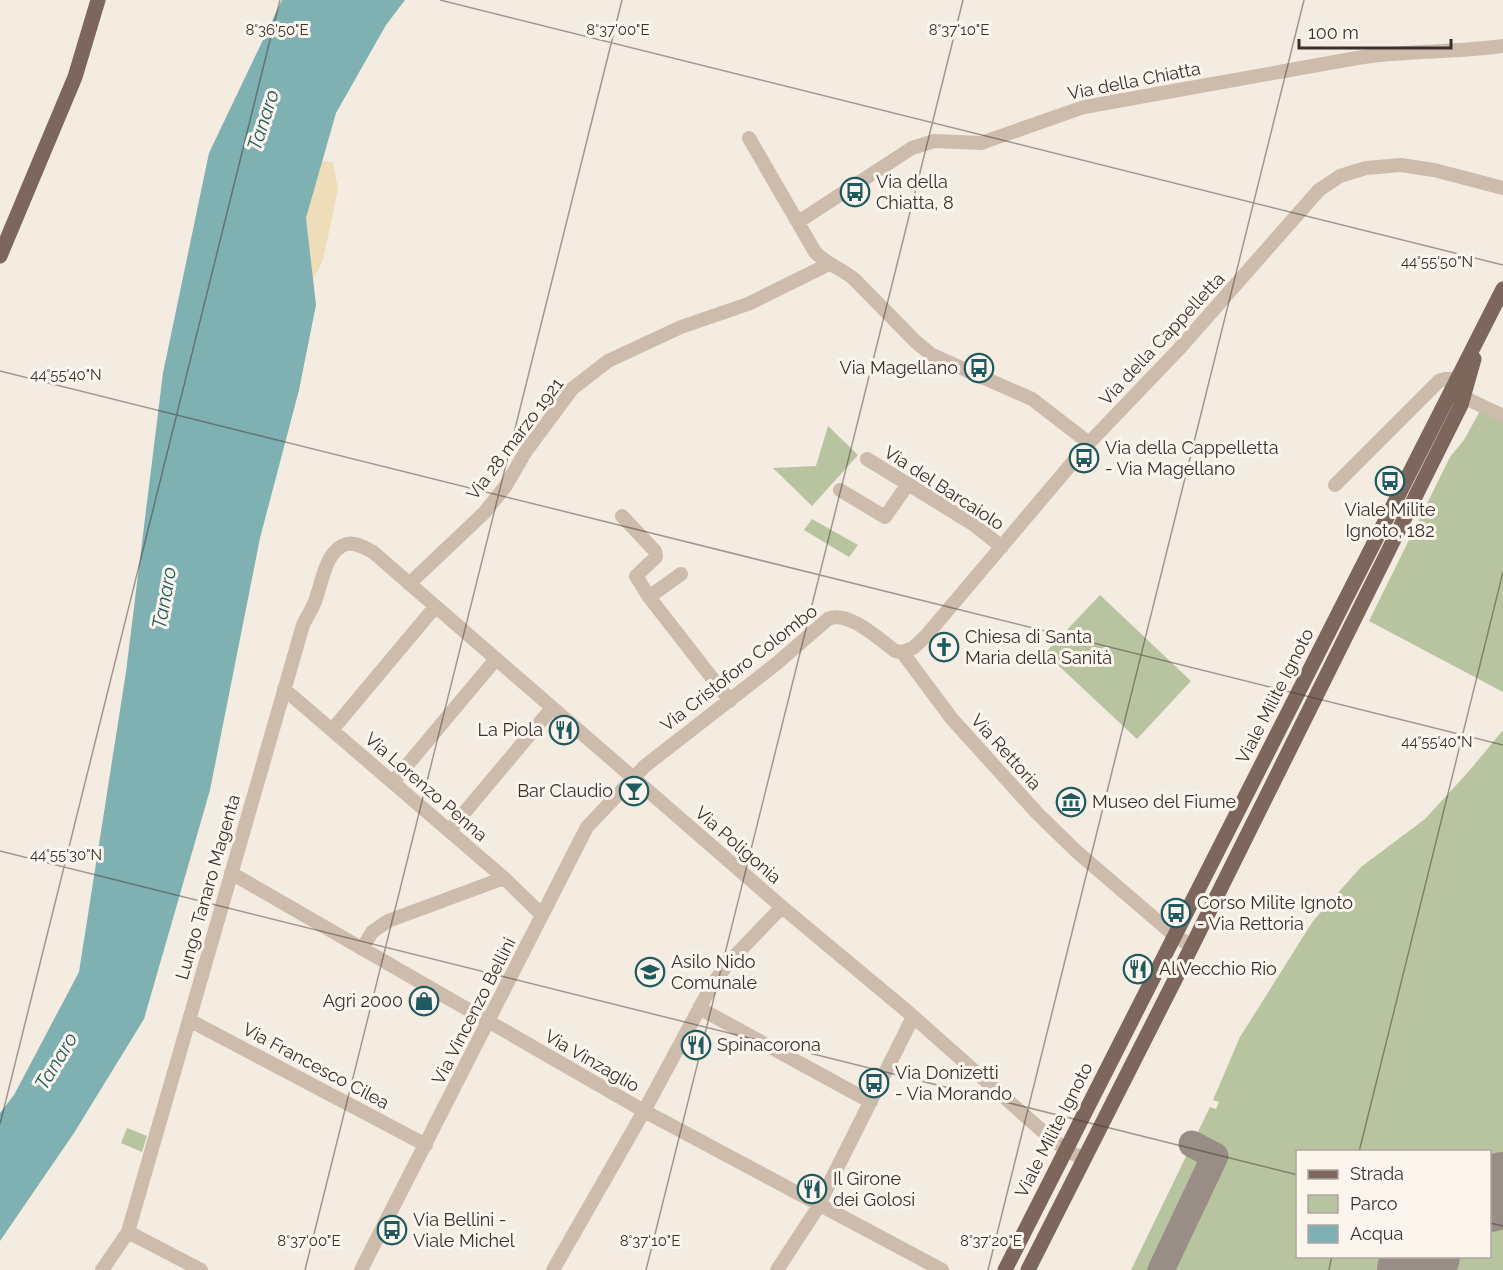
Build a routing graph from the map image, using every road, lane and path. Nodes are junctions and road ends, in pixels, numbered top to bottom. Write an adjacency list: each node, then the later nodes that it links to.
1 (98, 0): 6 (main road)
2 (1503, 46): 5 (street, Via della Chiatta)
3 (749, 138): 5 (street)
4 (1503, 189): 11 (street, Via della Cappelletta)
5 (798, 222): 7 (street)
6 (0, 256)
7 (829, 264): 11 (street); 20 (street, Via 28 marzo 1921)
8 (1503, 289): 9 (main road, Viale Milite Ignoto)
9 (1457, 389): 10 (street); 14 (street); 36 (main road, Viale Milite Ignoto); 37 (main road, Viale Milite Ignoto)
10 (1503, 416)
11 (1089, 443): 17 (street, Via della Cappelletta)
12 (867, 459): 13 (street, Via del Barcaiolo)
13 (908, 484): 15 (street, Via del Barcaiolo); 17 (street, Via del Barcaiolo)
14 (1335, 484)
15 (840, 490)
16 (622, 516): 21 (street)
17 (1002, 547): 23 (street, Via della Cappelletta)
18 (373, 552): 20 (street, Via Poligonia); 25 (street, Lungo Tanaro Magenta)
19 (681, 574): 21 (street)
20 (409, 584): 22 (street, Via Poligonia)
21 (649, 597): 26 (street)
22 (435, 607): 24 (street, Via Poligonia); 28 (street)
23 (902, 652): 26 (street, Via Cristoforo Colombo); 36 (street, Via Rettoria)
24 (495, 659): 27 (street, Via Poligonia); 30 (street)
25 (284, 689): 28 (street, Via Lorenzo Penna); 32 (street, Lungo Tanaro Magenta)
26 (730, 701): 29 (street, Via Cristoforo Colombo)
27 (552, 708): 29 (street, Via Poligonia); 31 (street)
28 (332, 730): 30 (street, Via Lorenzo Penna)
29 (633, 777): 34 (street, Via Poligonia); 35 (street, Via Vincenzo Bellini)
30 (393, 782): 31 (street, Via Lorenzo Penna)
31 (449, 831): 33 (street, Via Lorenzo Penna)
32 (231, 873): 38 (street, Via Vinzaglio); 41 (street, Lungo Tanaro Magenta)
33 (504, 878): 35 (street, Via Lorenzo Penna); 38 (street)
34 (782, 907): 39 (street); 40 (street, Via Poligonia)
35 (542, 915): 42 (street, Via Vincenzo Bellini)
36 (1174, 936): 37 (street, Via Rettoria); 46 (main road, Viale Milite Ignoto)
37 (1192, 946): 47 (main road, Viale Milite Ignoto)
38 (362, 949): 42 (street, Via Vinzaglio)
39 (699, 1008): 43 (street); 44 (street)
40 (913, 1017): 43 (street); 46 (street, Via Poligonia)
41 (189, 1020): 45 (street, Via Francesco Cilea); 49 (street, Lungo Tanaro Magenta)
42 (488, 1022): 44 (street, Via Vinzaglio); 45 (street, Via Vincenzo Bellini)
43 (871, 1102): 48 (street)
44 (644, 1111): 48 (street, Via Vinzaglio); 53 (street)
45 (426, 1145): 52 (street, Via Vincenzo Bellini)
46 (1066, 1150): 47 (street, Via Poligonia); 56 (main road, Viale Milite Ignoto)
47 (1084, 1159): 57 (main road, Viale Milite Ignoto)
48 (819, 1204): 54 (street); 55 (street, Via Vinzaglio)
49 (128, 1232): 50 (street, Lungo Tanaro Magenta); 51 (street)
50 (102, 1270)
51 (201, 1270)
52 (361, 1270)
53 (553, 1270)
54 (777, 1270)
55 (942, 1270)
56 (1005, 1270)
57 (1028, 1270)

